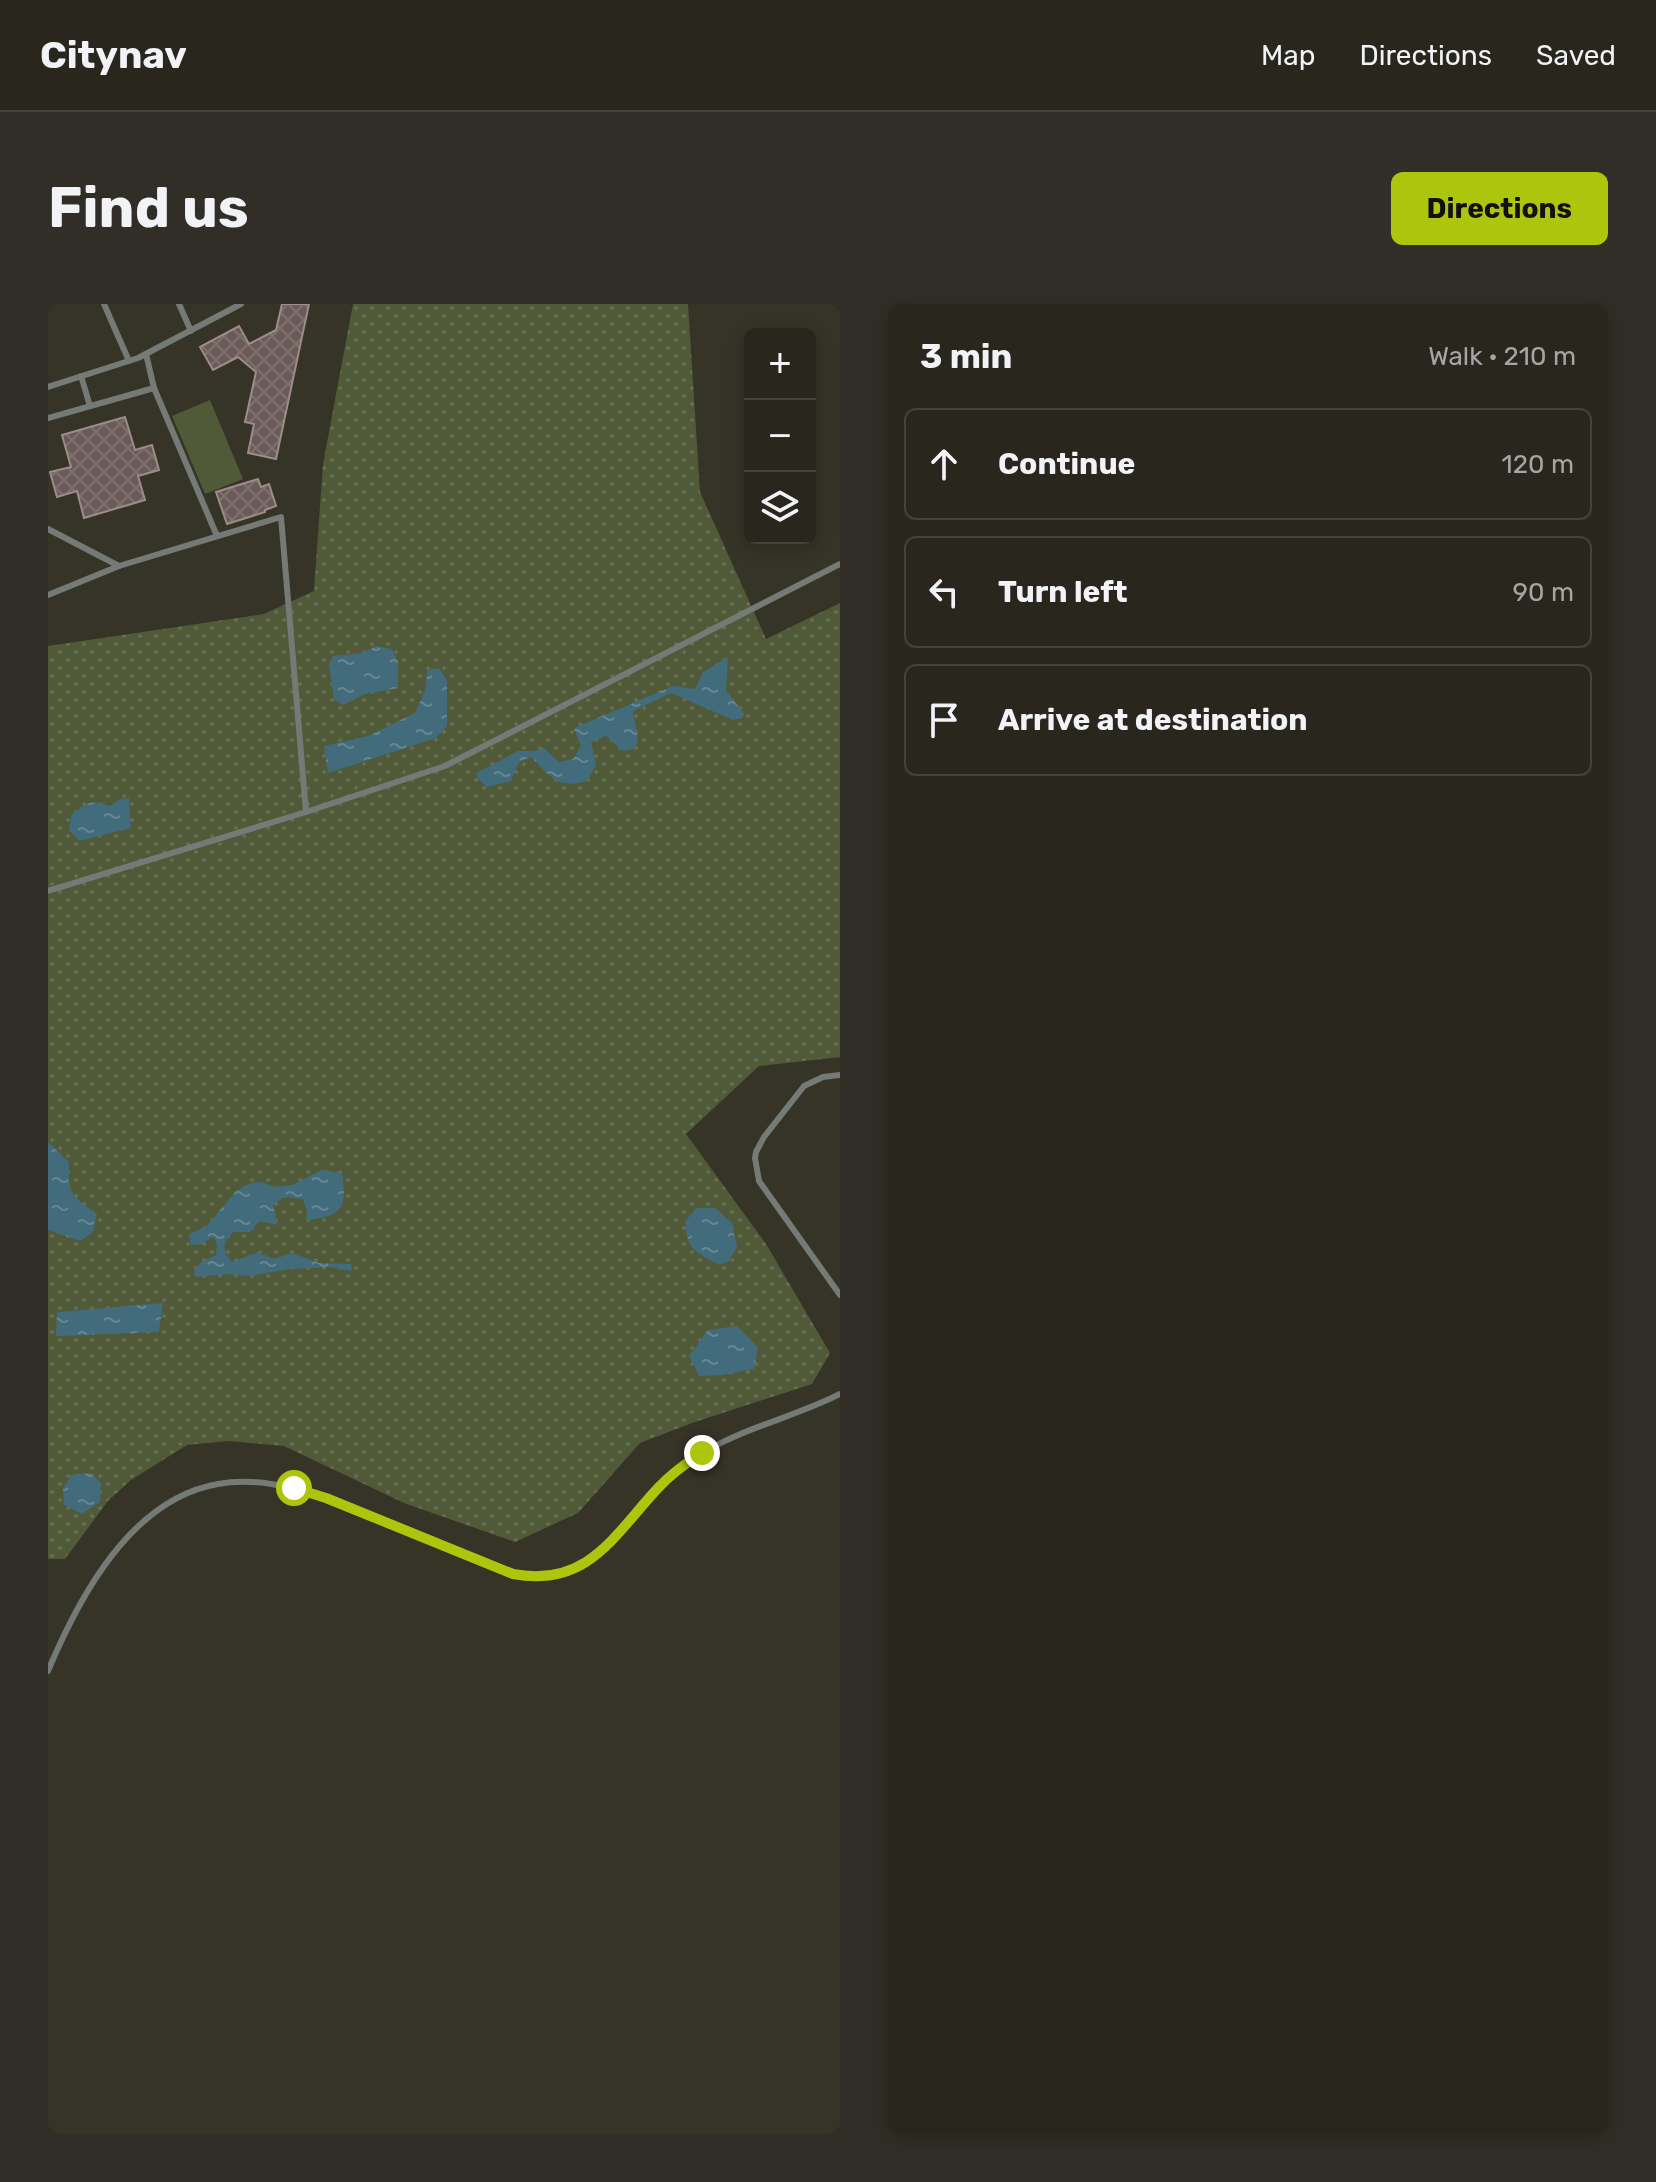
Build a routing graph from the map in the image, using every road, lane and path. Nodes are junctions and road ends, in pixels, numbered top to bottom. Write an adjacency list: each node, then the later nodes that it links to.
1 (104, 304): 6 (lane)
2 (179, 304): 4 (lane)
3 (241, 304): 4 (lane)
4 (191, 331): 5 (lane)
5 (146, 354): 6 (lane); 9 (lane)
6 (129, 361): 7 (lane)
7 (81, 376): 8 (lane); 10 (lane)
8 (48, 387)
9 (154, 388): 10 (lane); 13 (lane)
10 (90, 406): 11 (lane)
11 (48, 418)
12 (48, 529): 15 (lane)
13 (217, 536): 15 (lane); 17 (lane)
14 (840, 564): 17 (lane)
15 (119, 566): 16 (lane)
16 (48, 595)
17 (306, 812): 18 (lane)
18 (48, 891)
19 (840, 1075): 20 (lane)
20 (840, 1295)
21 (840, 1394): 22 (lane)
22 (48, 1671)

